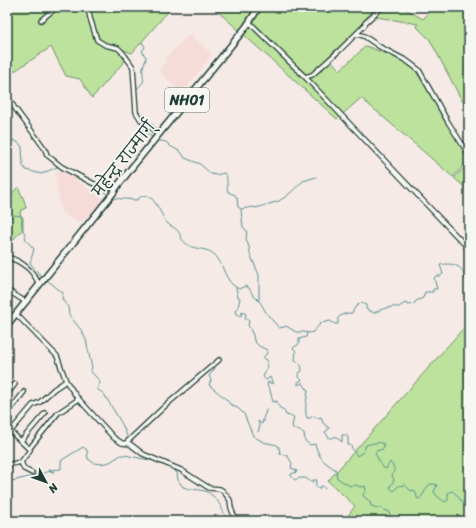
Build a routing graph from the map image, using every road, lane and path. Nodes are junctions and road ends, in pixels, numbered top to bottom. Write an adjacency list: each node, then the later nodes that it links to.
1 (57, 7): 5 (street)
2 (88, 7): 10 (street)
3 (259, 7): 6 (highway, महेन्द्र राज्मार्ग् / NH01)
4 (382, 7): 7 (street)
5 (41, 20)
6 (249, 22): 8 (street); 10 (highway, महेन्द्र राज्मार्ग् / NH01)
7 (357, 34): 8 (street); 11 (street)
8 (305, 77): 13 (street)
9 (7, 95): 12 (street)
10 (158, 135): 12 (highway, महेन्द्र राज्मार्ग् / NH01)
11 (469, 155)
12 (115, 190): 15 (highway, महेन्द्र राज्मार्ग् / NH01)
13 (469, 249)
14 (7, 257): 15 (street)
15 (39, 285): 17 (highway, महेन्द्र राज्मार्ग् / NH01)
16 (7, 290): 17 (street)
17 (26, 302): 18 (highway, महेन्द्र राज्मार्ग् / NH01)
18 (16, 314): 19 (highway, महेन्द्र राज्मार्ग् / NH01); 21 (street)
19 (7, 325)
20 (219, 360): 30 (street)
21 (66, 381): 25 (street); 28 (street)
22 (16, 384): 24 (street)
23 (24, 392): 27 (street)
24 (7, 395)
25 (79, 399): 29 (street); 30 (street)
26 (45, 413): 29 (street)
27 (7, 414)
28 (9, 430): 29 (street)
29 (21, 441)
30 (127, 442): 35 (street)
31 (30, 450): 32 (street)
32 (21, 462): 33 (street); 34 (street)
33 (7, 465)
34 (32, 473)
35 (236, 521)

